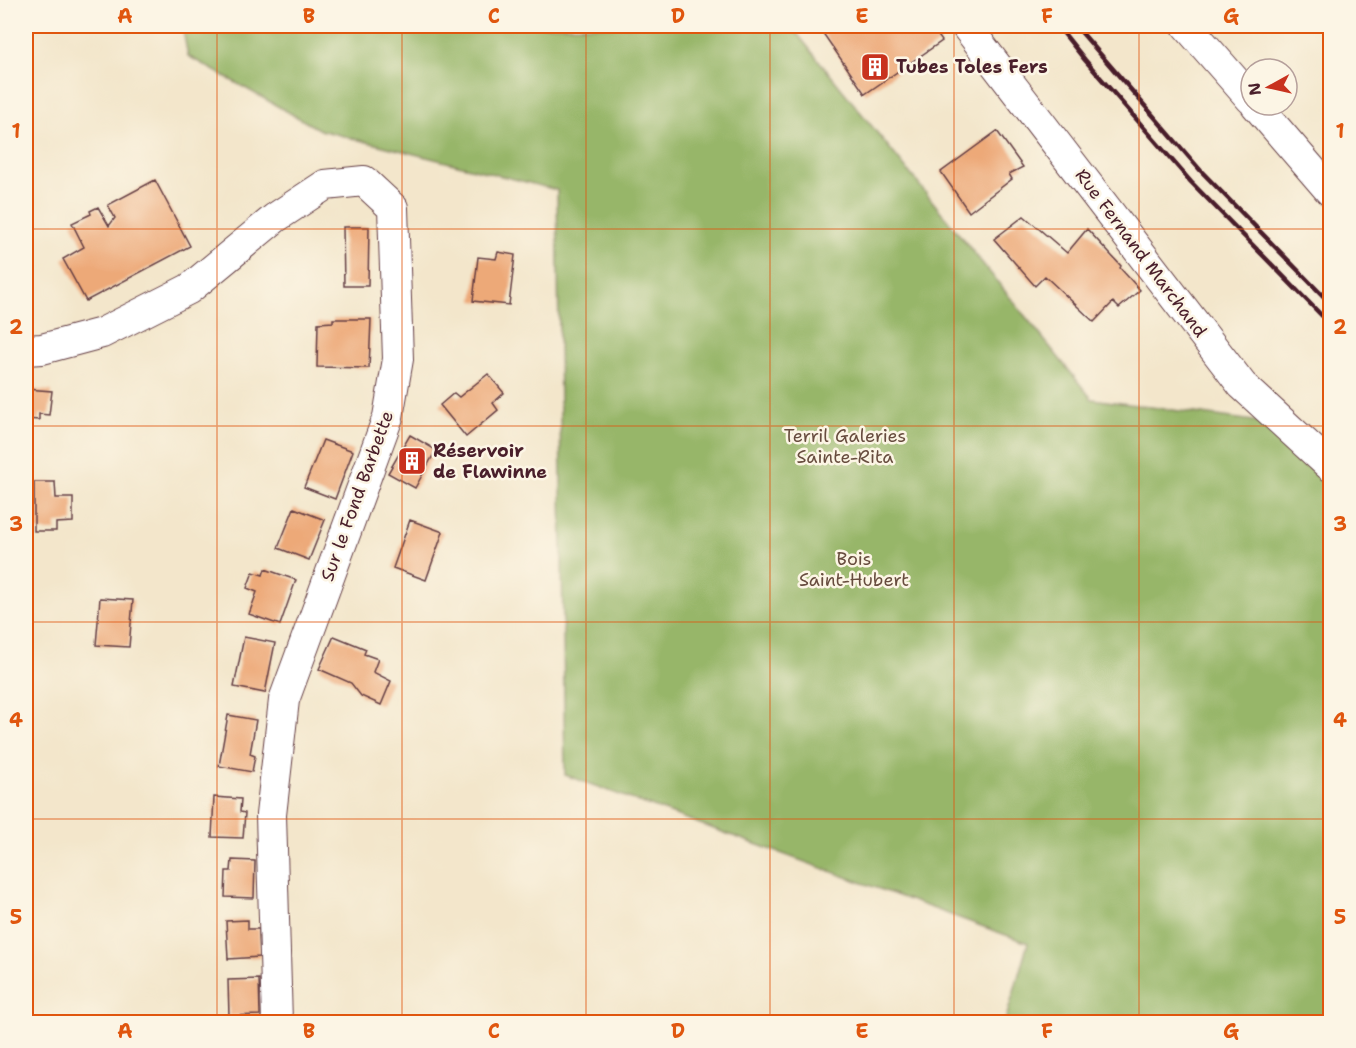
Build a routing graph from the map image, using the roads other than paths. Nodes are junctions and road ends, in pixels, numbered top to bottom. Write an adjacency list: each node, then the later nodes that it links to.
1 (966, 26): 7 (street, Rue Fernand Marchand)
2 (1187, 26): 3 (street)
3 (1239, 85)
4 (1266, 117): 5 (street)
5 (1330, 191)
6 (26, 350): 8 (street, Sur le Fond Barbette)
7 (1330, 466)
8 (277, 1023)

